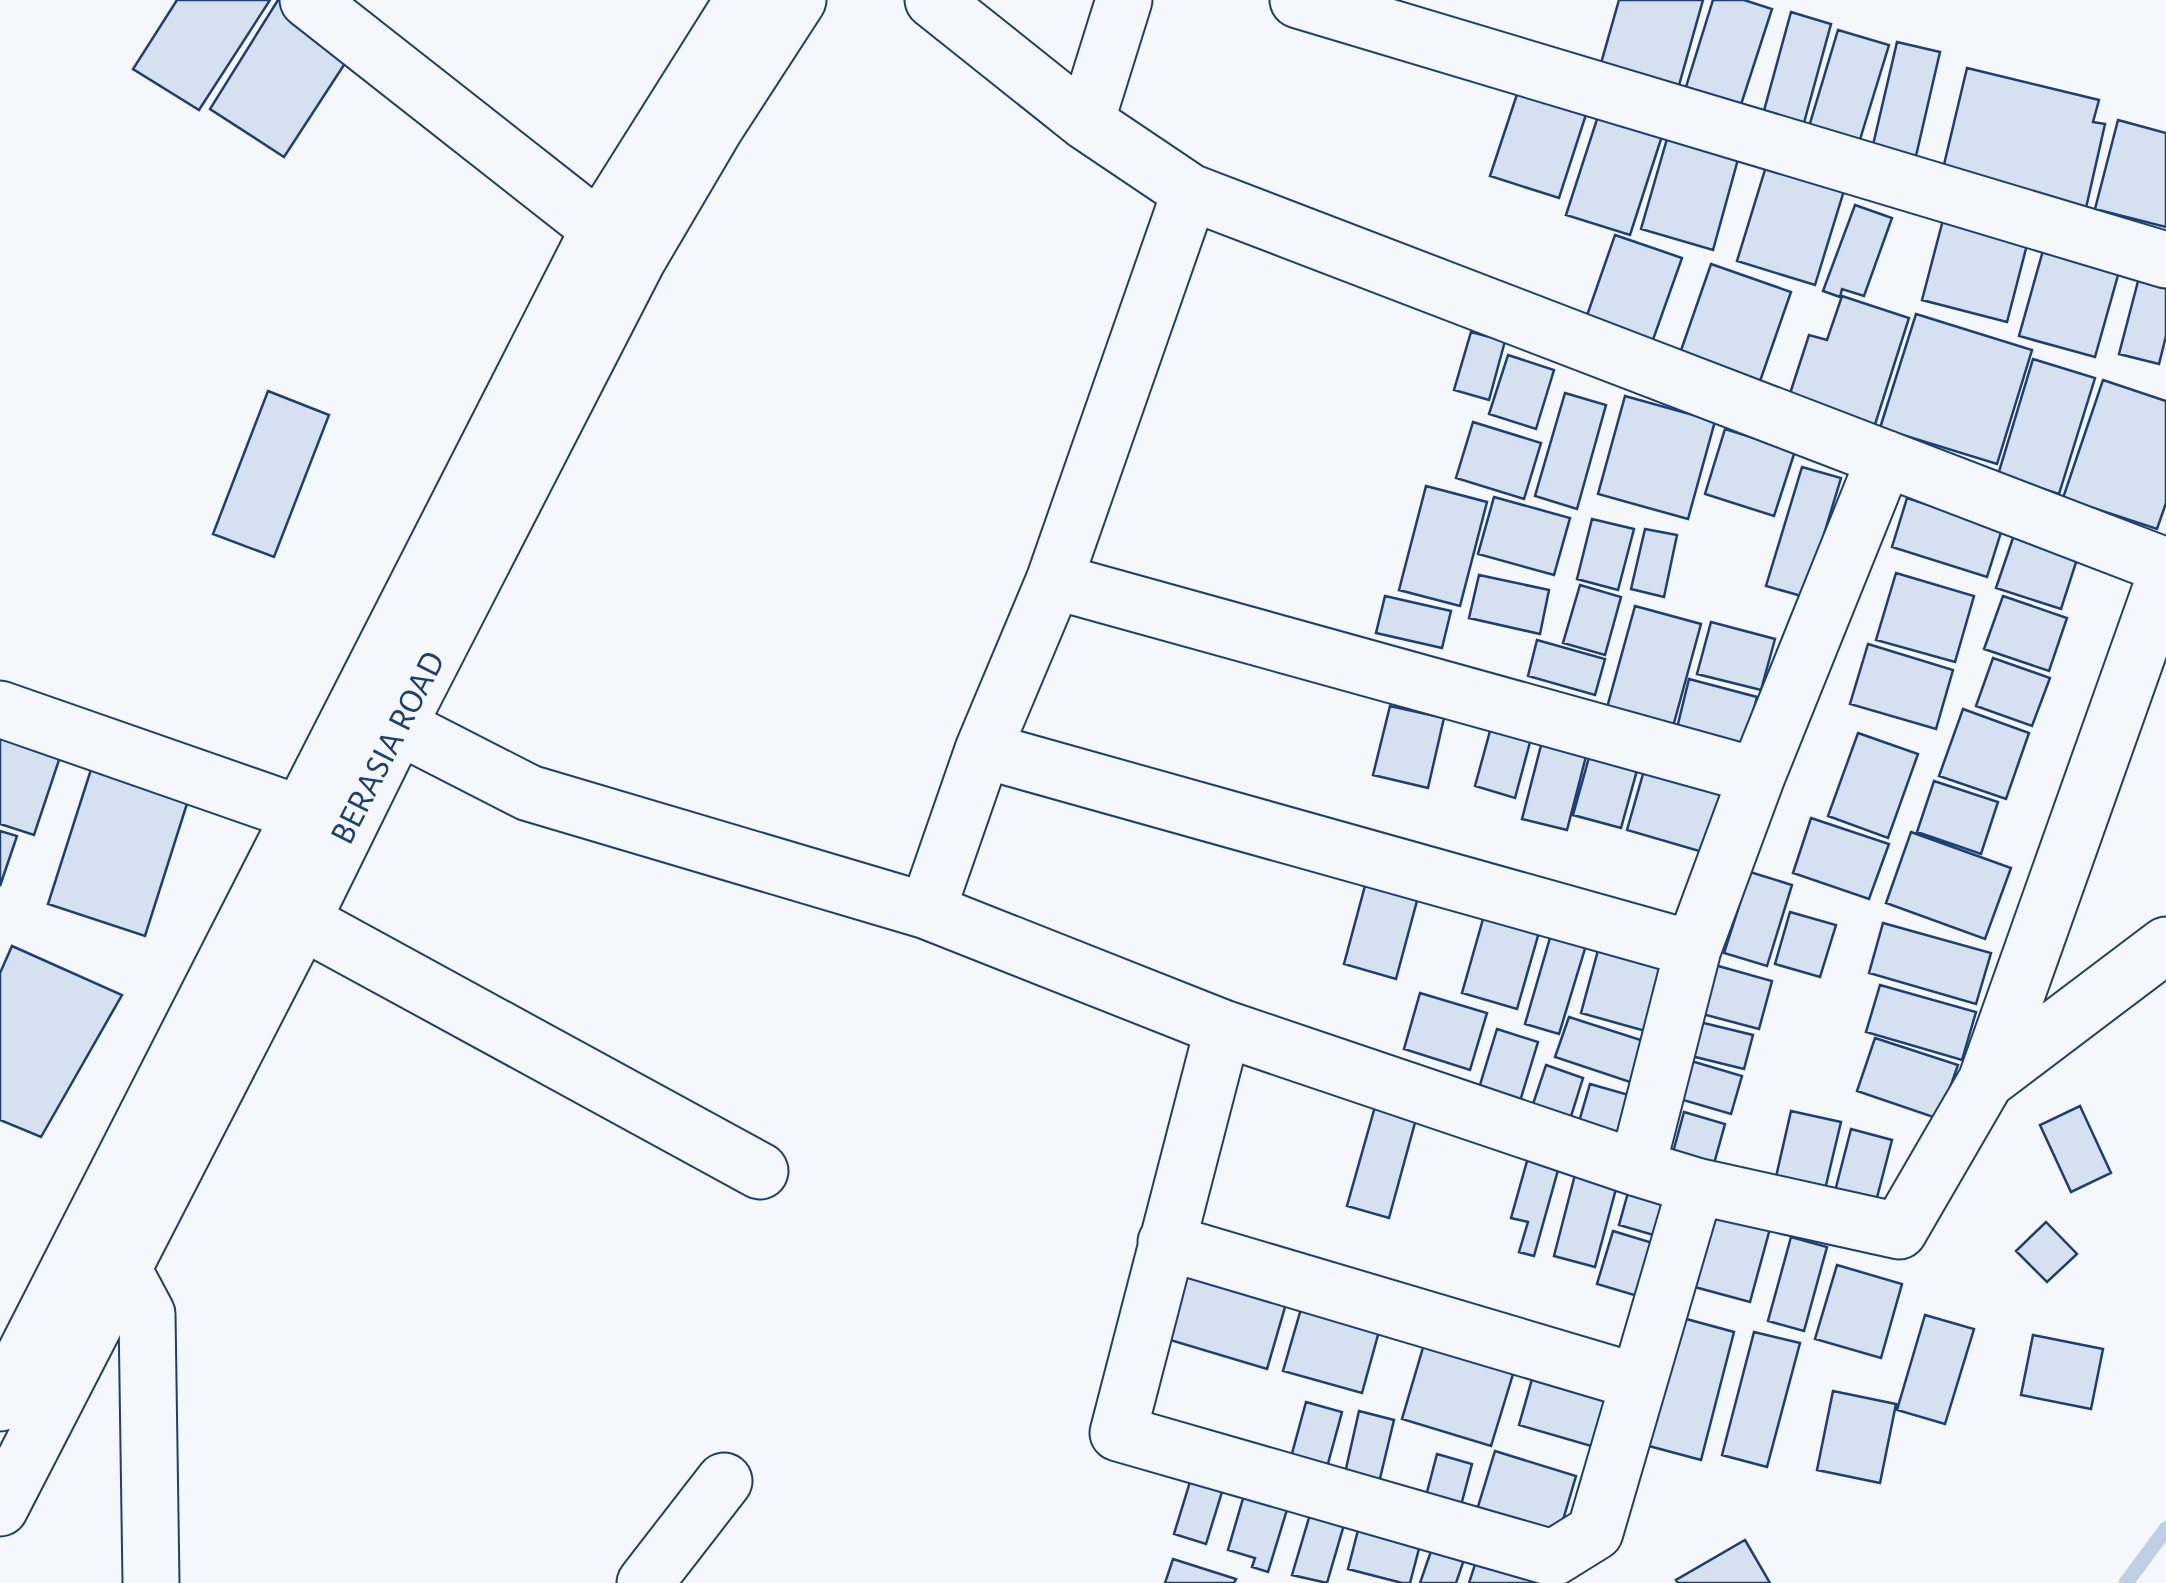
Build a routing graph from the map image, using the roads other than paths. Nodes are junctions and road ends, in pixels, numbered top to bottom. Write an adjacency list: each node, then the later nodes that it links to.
1 (308, 0): 9 (street)
2 (743, 0): 9 (street, BERASIA ROAD)
3 (798, 0): 9 (street, BERASIA ROAD)
4 (932, 0): 7 (street)
5 (1124, 0): 7 (street)
6 (1298, 0): 10 (street)
7 (1086, 122): 8 (street)
8 (1190, 192): 11 (street); 13 (street)
9 (618, 244): 15 (street, BERASIA ROAD); 18 (street, BERASIA ROAD)
10 (2166, 260)
11 (1885, 458): 12 (street); 17 (street)
12 (2166, 570): 24 (street)
13 (1054, 581): 16 (street); 17 (street)
14 (0, 709): 18 (street)
15 (398, 726): 18 (street, BERASIA ROAD); 19 (street)
16 (983, 750): 19 (street); 22 (street)
17 (1757, 776): 22 (street)
18 (322, 826): 20 (street, BERASIA ROAD); 31 (street, BERASIA ROAD)
19 (927, 911): 23 (street)
20 (302, 921): 26 (street); 29 (street, BERASIA ROAD)
21 (2166, 945): 24 (street)
22 (1693, 949): 25 (street)
23 (1222, 1028): 25 (street); 28 (street)
24 (1986, 1081): 27 (street)
25 (1638, 1168): 27 (street)
26 (760, 1172)
27 (1696, 1186): 30 (street)
28 (1166, 1242): 30 (street); 30 (street)
29 (123, 1270): 33 (street, BERASIA ROAD); 34 (street)
30 (1638, 1382)
31 (0, 1404)
32 (724, 1481): 35 (street)
33 (0, 1508)
34 (151, 1583)
35 (645, 1583)

